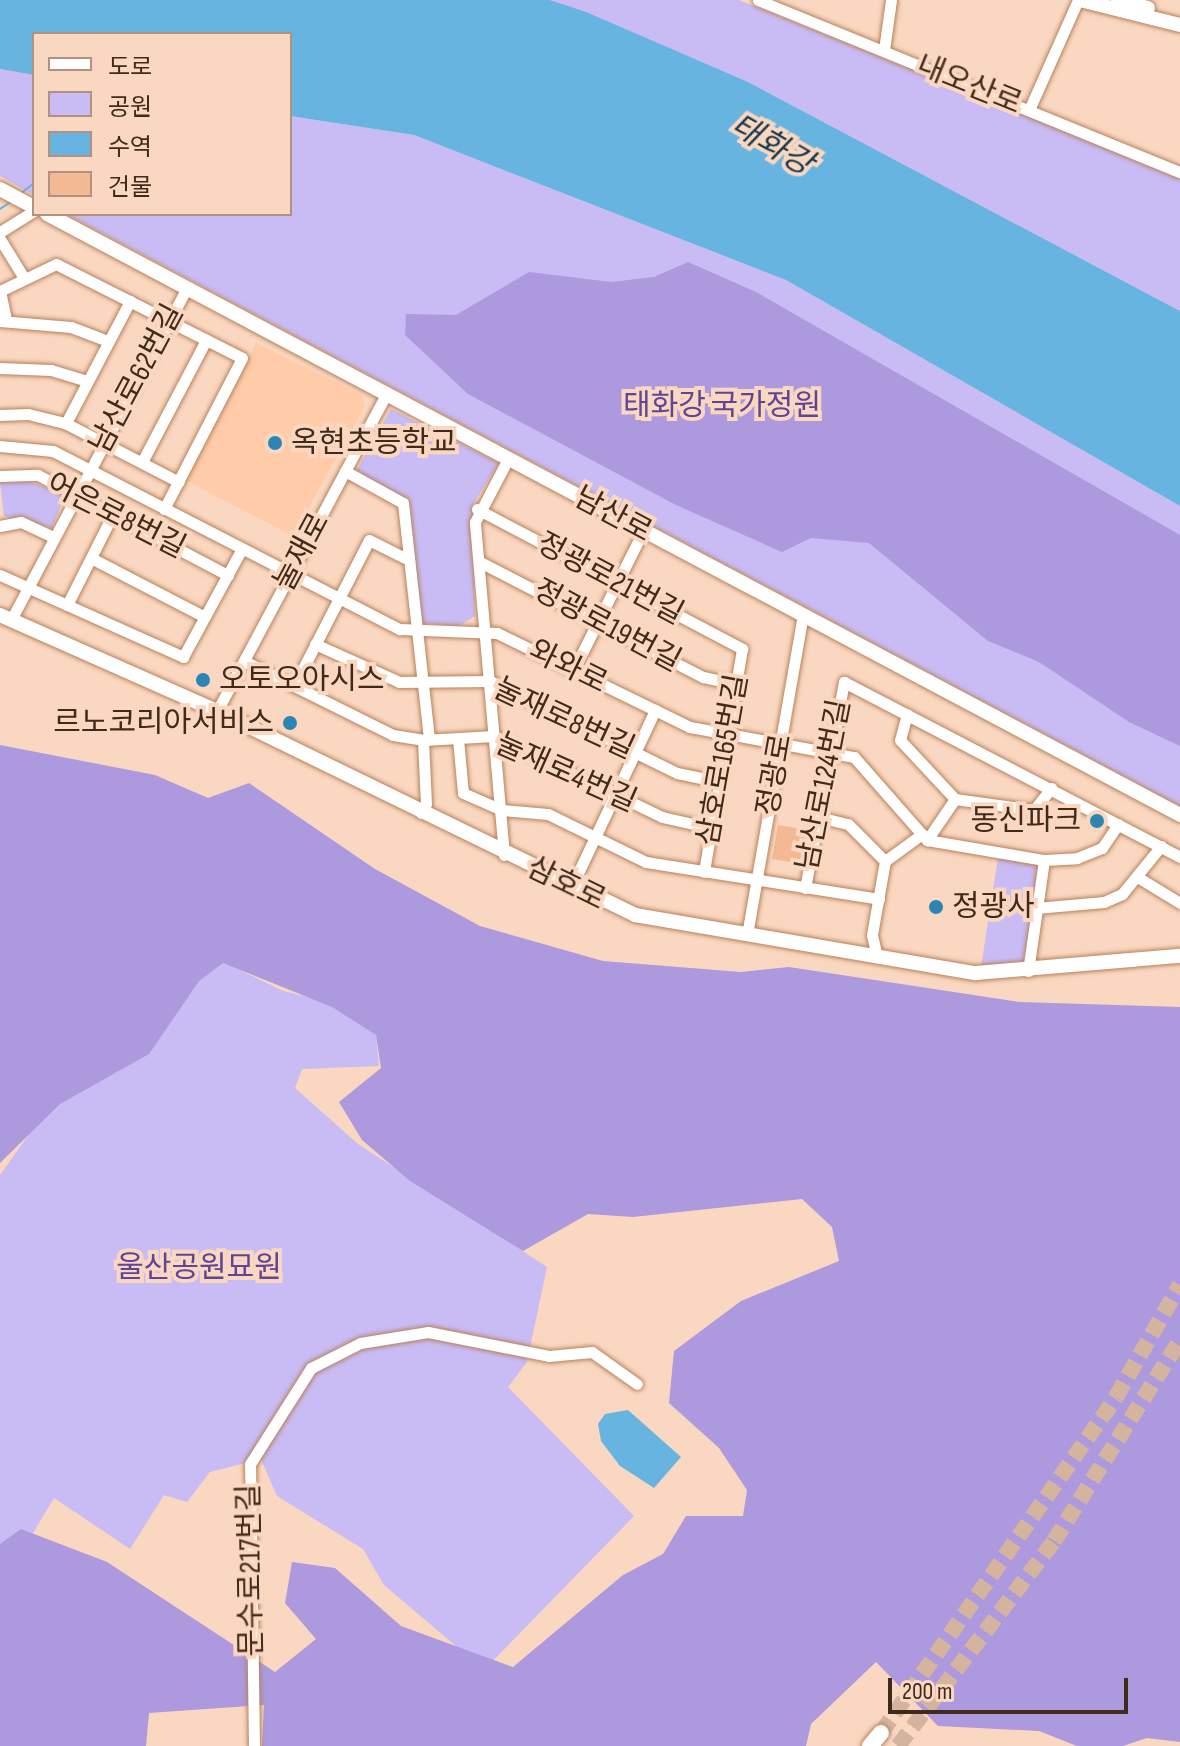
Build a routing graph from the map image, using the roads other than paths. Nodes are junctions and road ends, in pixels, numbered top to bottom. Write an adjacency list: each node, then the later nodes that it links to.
1 (758, 0): 7 (street, 내오산로)
2 (891, 0): 7 (street)
3 (1079, 0): 6 (main road); 8 (street)
4 (1118, 0): 5 (main road)
5 (1180, 15)
6 (1180, 25)
7 (884, 50): 8 (street, 내오산로)
8 (1029, 110): 9 (street, 내오산로)
9 (1180, 172)
10 (0, 189): 11 (main road)
11 (32, 208)
12 (32, 210): 14 (street)
13 (51, 216): 17 (main road, 남산로)
14 (0, 232)
15 (0, 239): 16 (street)
16 (24, 278): 18 (street); 19 (street)
17 (186, 289): 21 (street, 남산로62번길); 26 (main road, 남산로)
18 (0, 291): 20 (street)
19 (130, 301): 21 (street); 23 (street)
20 (3, 320): 23 (street)
21 (169, 321): 22 (street); 29 (street, 남산로62번길)
22 (206, 340): 32 (street); 36 (street)
23 (107, 341): 25 (street)
24 (0, 368): 25 (street)
25 (86, 381): 28 (street)
26 (387, 392): 31 (main road, 남산로); 34 (street, 눌재로)
27 (0, 415): 28 (street)
28 (66, 423): 29 (street)
29 (104, 443): 32 (street); 33 (street, 남산로62번길)
30 (0, 446): 33 (street, 와와로)
31 (508, 459): 39 (street); 42 (main road, 남산로)
32 (142, 462): 36 (street)
33 (89, 470): 37 (street, 남산로62번길); 38 (street, 와와로)
34 (345, 471): 46 (street); 50 (street, 눌재로)
35 (0, 476): 37 (street, 어은로8번길)
36 (179, 482): 38 (street)
37 (76, 495): 40 (street, 어은로8번길); 43 (street, 남산로62번길)
38 (164, 509): 44 (street, 와와로)
39 (477, 509): 47 (street); 51 (street, 정광로21번길)
40 (113, 514): 45 (street); 49 (street, 어은로8번길)
41 (0, 524): 43 (street)
42 (643, 531): 51 (street); 55 (main road, 남산로)
43 (53, 537): 52 (street, 남산로62번길)
44 (241, 550): 49 (street); 50 (street, 와와로)
45 (91, 558): 54 (street); 57 (street)
46 (409, 560): 53 (street); 60 (street)
47 (480, 562): 58 (street, 정광로19번길); 59 (street)
48 (0, 575): 52 (street)
49 (228, 575): 57 (street)
50 (290, 575): 53 (street, 와와로); 63 (street, 눌재로)
51 (617, 583): 58 (street); 62 (street, 정광로21번길)
52 (27, 586): 54 (street); 56 (street, 남산로62번길)
53 (338, 599): 60 (street, 와와로); 61 (street)
54 (67, 605): 57 (street)
55 (803, 615): 76 (street, 정광로); 85 (main road, 남산로)
56 (5, 617): 70 (main road, 삼호로)
57 (205, 617)
58 (598, 621): 64 (street); 67 (street, 정광로19번길)
59 (485, 630): 60 (street, 와와로); 64 (street, 와와로); 65 (street)
60 (416, 631): 66 (street)
61 (315, 644): 66 (street, 눌재로8번길); 68 (street)
62 (742, 649): 67 (street, 삼호로165번길)
63 (244, 661): 68 (street, 눌재로4번길); 70 (street, 눌재로)
64 (574, 669): 69 (street, 와와로)
65 (490, 681): 66 (street, 눌재로8번길); 73 (street); 77 (street, 눌재로8번길)
66 (424, 683): 75 (street)
67 (736, 684): 72 (street, 삼호로165번길)
68 (294, 686): 75 (street, 눌재로4번길)
69 (655, 710): 72 (street, 와와로); 77 (street)
70 (217, 711): 84 (main road, 삼호로)
71 (907, 714): 78 (street, 남산로124번길); 80 (street); 82 (street)
72 (728, 734): 76 (street, 와와로); 79 (street, 삼호로165번길)
73 (494, 736): 74 (street, 눌재로4번길); 81 (street, 눌재로4번길); 83 (street)
74 (458, 739): 75 (street, 눌재로4번길); 83 (street)
75 (426, 740): 84 (street)
76 (781, 742): 78 (street, 와와로); 98 (street, 정광로)
77 (635, 752): 79 (street, 눌재로8번길); 81 (street)
78 (831, 752): 86 (street, 남산로124번길); 90 (street, 와와로)
79 (720, 782): 88 (street, 삼호로165번길)
80 (1051, 788): 82 (street); 87 (street)
81 (616, 793): 88 (street, 눌재로4번길); 89 (street)
82 (955, 799): 90 (street)
83 (502, 810): 89 (street); 92 (street)
84 (421, 813): 92 (main road, 삼호로)
85 (1180, 815)
86 (819, 817): 95 (street); 100 (street, 남산로124번길)
87 (1118, 824): 91 (street); 94 (street)
88 (711, 828): 96 (street, 삼호로165번길)
89 (595, 836): 96 (street); 99 (street)
90 (925, 837): 94 (street); 95 (street)
91 (1161, 846): 93 (street); 97 (street)
92 (504, 855): 99 (main road, 삼호로)
93 (1180, 857)
94 (1044, 860): 103 (street)
95 (885, 861): 101 (street)
96 (704, 872): 98 (street)
97 (1139, 878): 102 (street); 103 (street)
98 (755, 880): 100 (street); 104 (street, 정광로)
99 (571, 888): 104 (main road, 삼호로)
100 (805, 888): 101 (street)
101 (879, 899): 105 (street)
102 (1180, 903)
103 (1036, 908): 107 (street)
104 (747, 935): 105 (main road, 삼호로)
105 (877, 956): 107 (main road, 삼호로)
106 (1180, 956): 107 (main road, 삼호로)
107 (1028, 971)
108 (637, 1384): 110 (street, 문수로217번길)
109 (881, 1733): 111 (highway)
110 (254, 1746)
111 (870, 1746)

